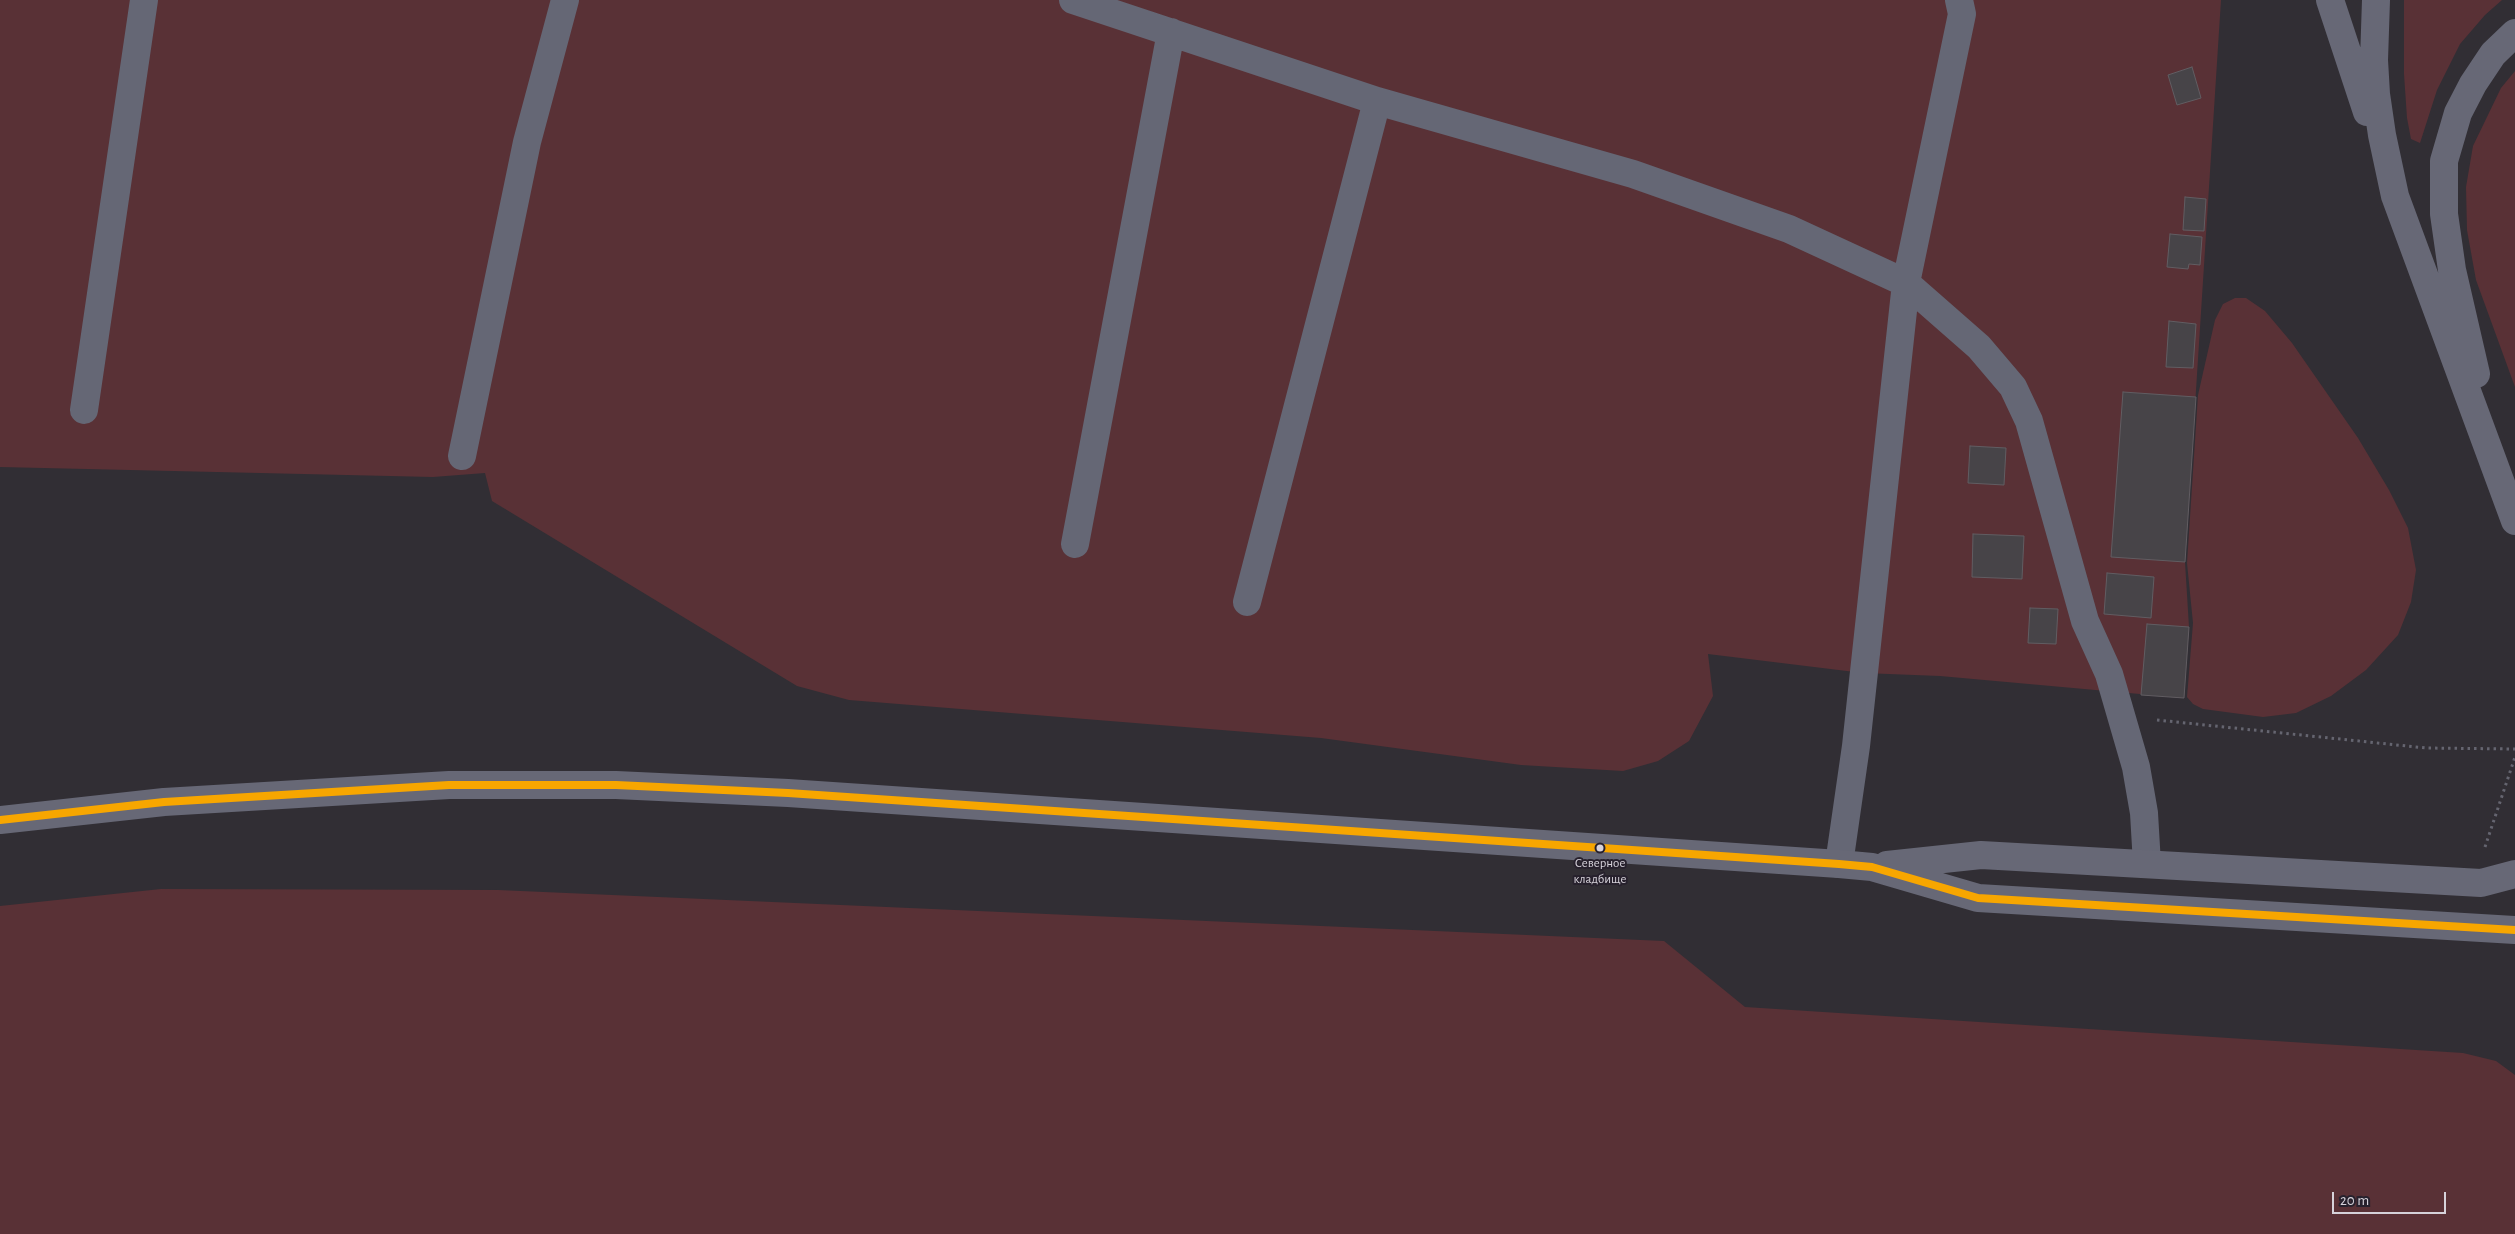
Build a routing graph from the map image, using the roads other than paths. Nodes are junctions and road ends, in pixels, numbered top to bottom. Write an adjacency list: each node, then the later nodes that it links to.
1 (144, 0): 12 (street)
2 (565, 0): 13 (street)
3 (1073, 0): 7 (street)
4 (2330, 0): 10 (main road)
5 (2376, 0): 10 (main road)
6 (1964, 5): 11 (street)
7 (1171, 32): 9 (street); 16 (street)
8 (2515, 33): 14 (main road)
9 (1377, 101): 11 (street); 17 (street)
10 (2395, 196): 14 (main road)
11 (1906, 283): 19 (street); 20 (street)
12 (84, 410)
13 (462, 456)
14 (2502, 486): 15 (main road)
15 (2515, 521)
16 (1074, 544)
17 (1247, 602)
18 (0, 820): 19 (main road)
19 (1839, 864): 21 (main road)
20 (2147, 864): 21 (main road); 22 (main road); 23 (main road)
21 (1872, 867): 23 (main road)
22 (2515, 874)
23 (2144, 908): 24 (main road)
24 (2515, 930)

